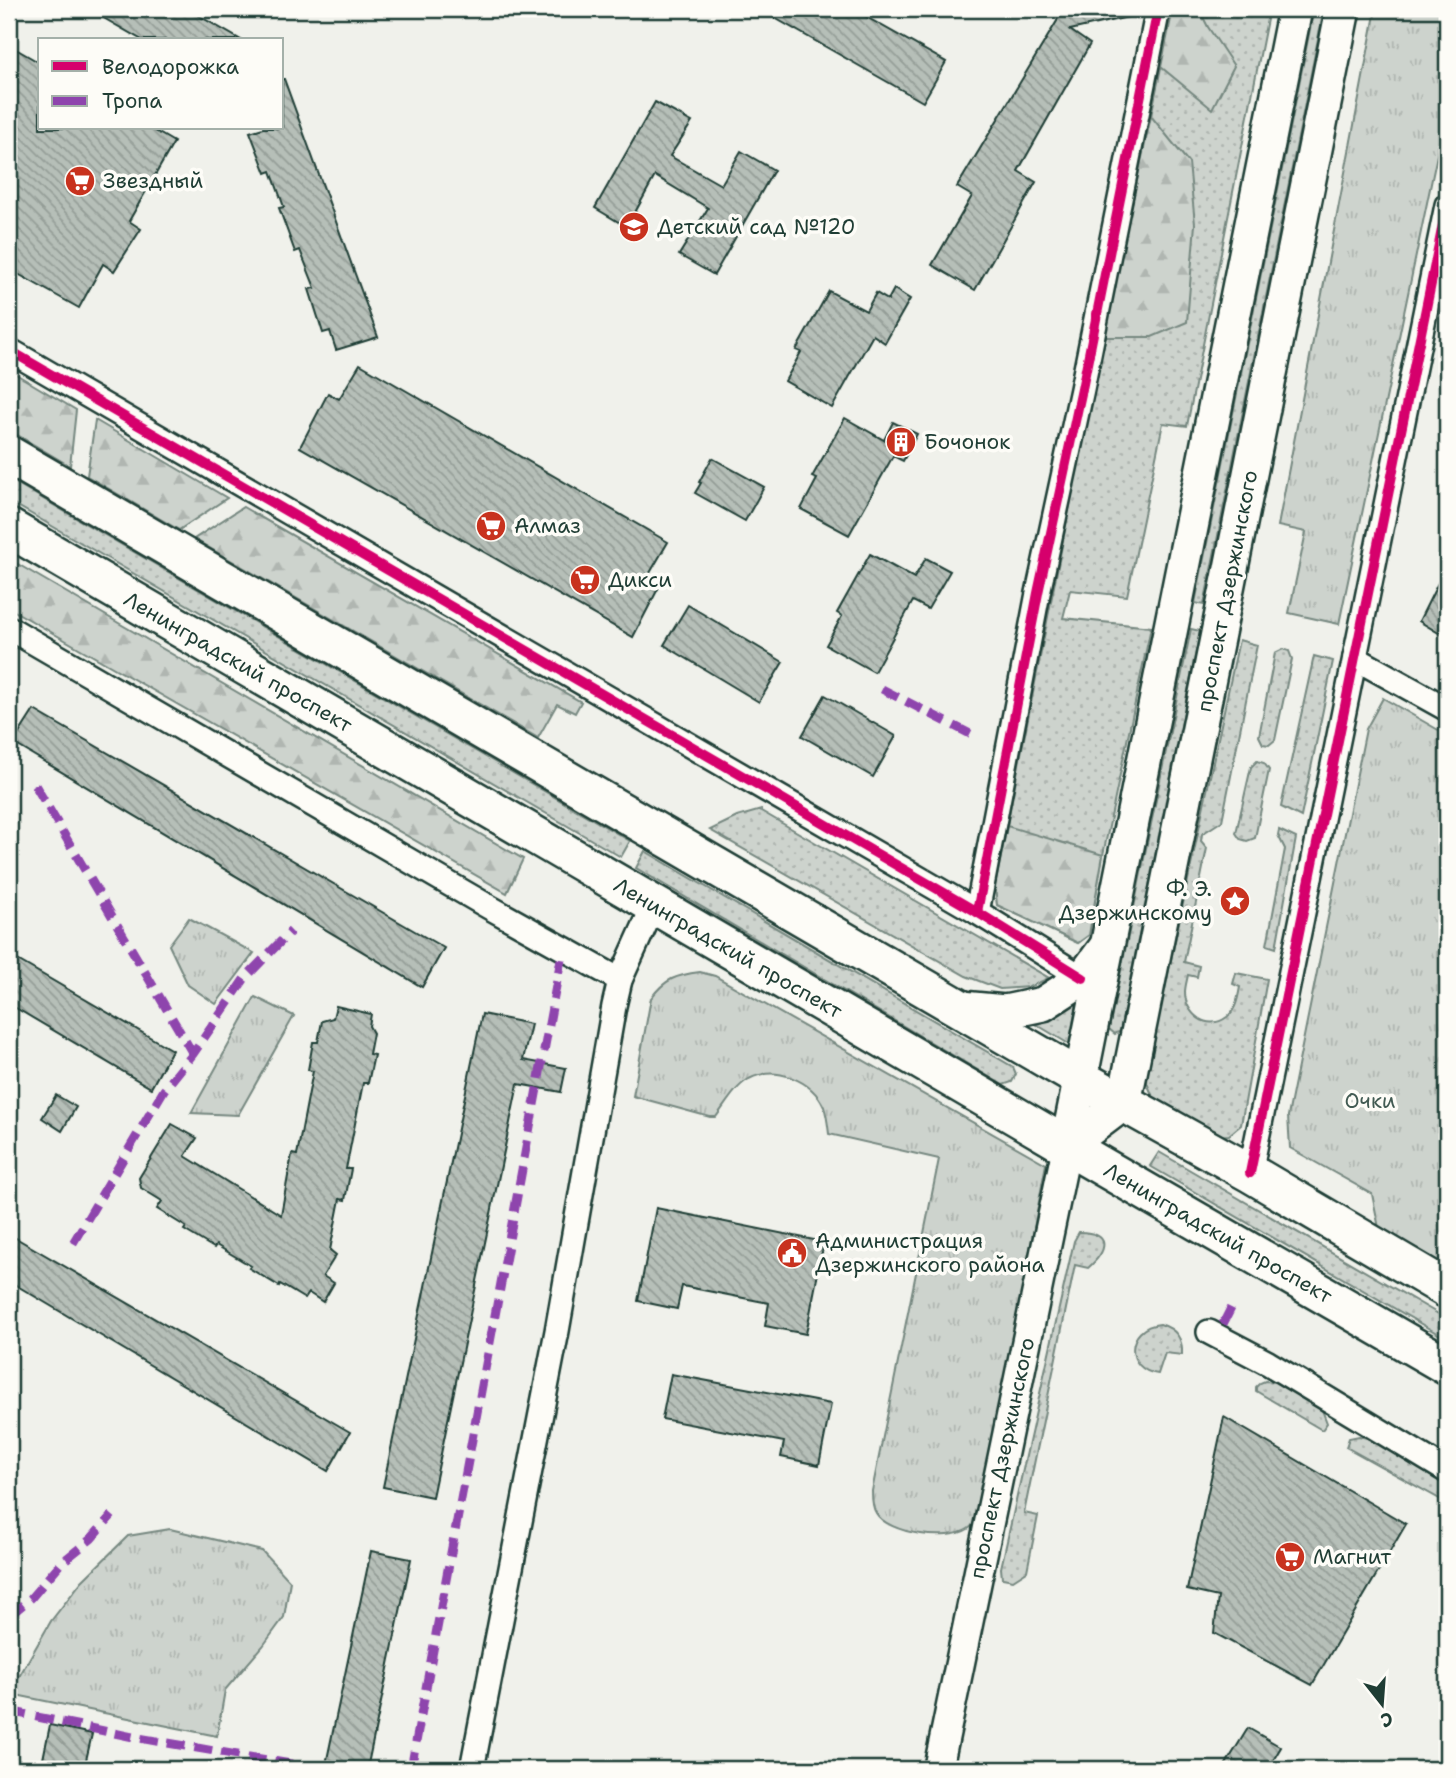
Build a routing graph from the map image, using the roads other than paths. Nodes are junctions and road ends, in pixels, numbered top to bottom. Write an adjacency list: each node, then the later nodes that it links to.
1 (1158, 9): 12 (street)
2 (1296, 9): 13 (main road, проспект Дзержинского)
3 (1343, 9): 18 (main road, проспект Дзержинского)
4 (1447, 205): 9 (street)
5 (9, 350): 12 (street)
6 (9, 455): 16 (main road)
7 (9, 528): 11 (main road, Ленинградский проспект)
8 (9, 628): 15 (street)
9 (1355, 658): 10 (street); 20 (street)
10 (1447, 709)
11 (654, 905): 15 (street); 19 (main road, Ленинградский проспект)
12 (977, 912): 14 (street)
13 (1108, 945): 14 (main road); 17 (main road, проспект Дзержинского)
14 (1083, 978): 16 (main road)
15 (620, 980): 25 (street)
16 (962, 1008): 17 (main road)
17 (1081, 1079): 18 (main road); 19 (main road, проспект Дзержинского)
18 (1124, 1103): 19 (main road); 20 (main road)
19 (1067, 1146): 23 (main road, Ленинградский проспект); 26 (street, проспект Дзержинского)
20 (1250, 1173): 21 (main road)
21 (1447, 1289)
22 (1209, 1332): 24 (street)
23 (1447, 1366)
24 (1447, 1471)
25 (472, 1769)
26 (938, 1769)

